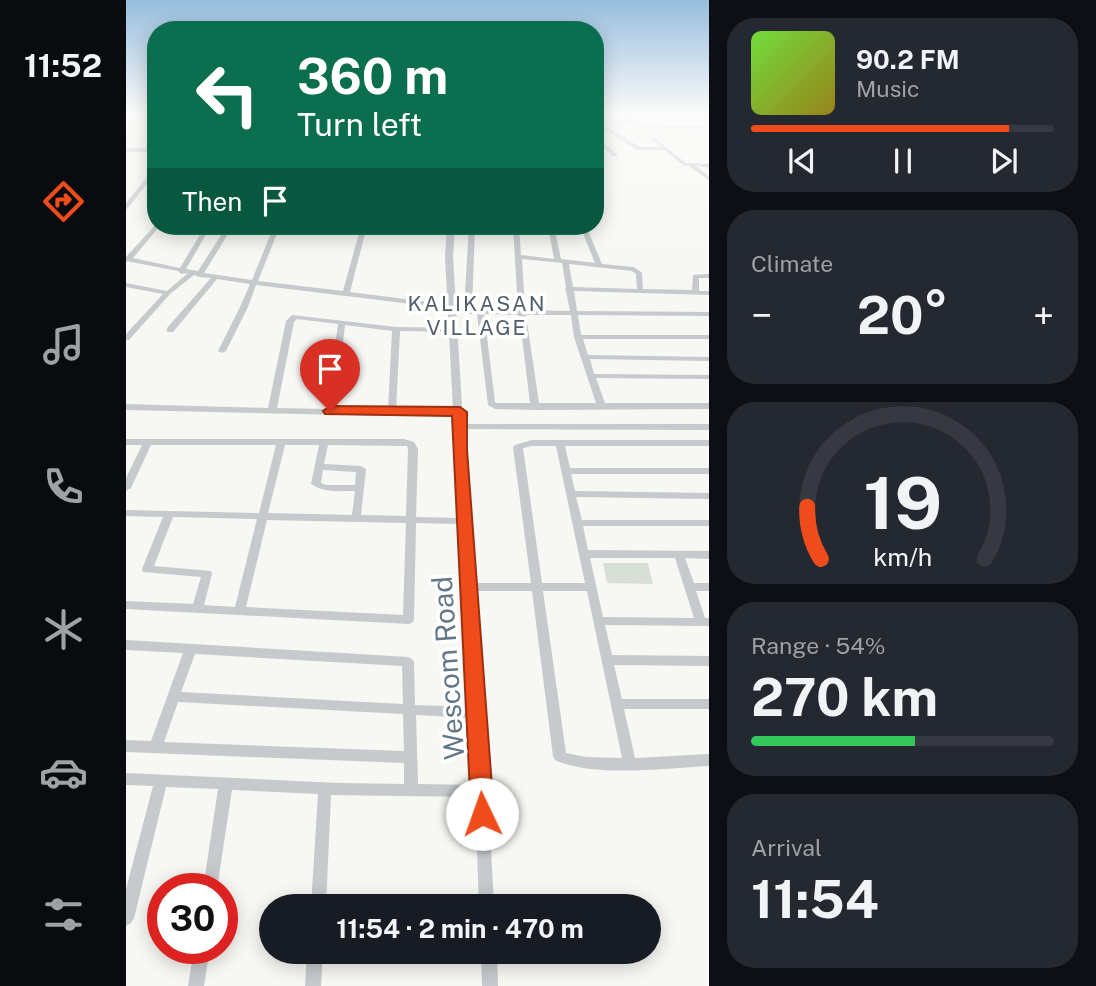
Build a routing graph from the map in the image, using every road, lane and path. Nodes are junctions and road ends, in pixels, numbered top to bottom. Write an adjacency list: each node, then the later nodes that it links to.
1 (679, 160): 2 (street)
2 (693, 166): 3 (street); 5 (street)
3 (709, 166)
4 (147, 180): 6 (street)
5 (709, 180)
6 (126, 207)
7 (149, 235): 18 (street)
8 (203, 235): 21 (street)
9 (224, 235): 22 (street)
10 (273, 235): 25 (street)
11 (361, 235): 31 (street)
12 (450, 235): 33 (street)
13 (472, 235): 34 (street)
14 (517, 235): 17 (street)
15 (554, 235): 19 (street)
16 (587, 235): 20 (street)
17 (519, 257): 19 (street); 36 (street)
18 (127, 259): 21 (street)
19 (562, 262): 20 (street); 27 (street)
20 (599, 265): 28 (street)
21 (181, 272): 22 (street)
22 (195, 275): 24 (street); 30 (street)
23 (709, 276): 29 (street)
24 (215, 278): 25 (street); 43 (street)
25 (254, 282): 31 (street); 48 (street)
26 (128, 287): 30 (street)
27 (568, 289): 28 (street); 37 (street)
28 (640, 289): 29 (street)
29 (696, 292): 32 (street)
30 (168, 293): 47 (street)
31 (346, 293): 33 (street)
32 (709, 293)
33 (452, 309): 34 (street); 44 (street)
34 (468, 312): 35 (street)
35 (480, 312): 36 (street); 40 (street)
36 (522, 312): 37 (street); 41 (street)
37 (572, 312): 38 (street); 45 (street)
38 (709, 314)
39 (342, 322): 42 (street); 57 (street); 58 (street)
40 (481, 327): 41 (street); 55 (street)
41 (524, 327): 55 (street)
42 (396, 329): 44 (street); 60 (street)
43 (170, 330)
44 (453, 330): 59 (street)
45 (578, 337): 46 (street); 49 (street)
46 (709, 337)
47 (126, 338)
48 (222, 351)
49 (586, 357): 50 (street); 51 (street)
50 (709, 359)
51 (591, 376): 52 (street); 53 (street)
52 (709, 377)
53 (601, 405): 55 (street); 56 (street)
54 (126, 407): 57 (street)
55 (535, 407)
56 (709, 407)
57 (272, 410): 58 (street)
58 (330, 411): 60 (street)
59 (460, 412): 60 (street); 61 (street)
60 (392, 413)
61 (458, 427): 62 (street); 81 (street, Wescom Road)
62 (709, 428)
63 (126, 442): 64 (street)
64 (148, 442): 65 (street); 72 (street)
65 (281, 443): 66 (street); 78 (street)
66 (324, 443): 69 (street); 80 (street)
67 (709, 443): 68 (street)
68 (560, 444): 70 (street); 88 (street)
69 (320, 467): 73 (street); 73 (street)
70 (565, 471): 71 (street); 74 (street)
71 (709, 471)
72 (126, 488)
73 (360, 488): 79 (street)
74 (571, 494): 75 (street); 82 (street)
75 (709, 496)
76 (126, 513): 77 (street)
77 (169, 515): 78 (street); 93 (street)
78 (264, 518): 79 (street); 94 (street)
79 (356, 519): 80 (street)
80 (413, 521): 81 (street); 94 (street)
81 (464, 521): 87 (street, Wescom Road)
82 (579, 523): 83 (street); 84 (street)
83 (709, 523)
84 (585, 554): 85 (street); 89 (street)
85 (679, 555): 86 (street); 90 (street)
86 (709, 555)
87 (469, 586): 88 (street); 105 (street, Wescom Road)
88 (536, 586): 89 (street); 110 (street)
89 (591, 587): 95 (street)
90 (690, 587): 91 (street); 96 (street)
91 (709, 587)
92 (126, 604): 93 (street)
93 (197, 609): 94 (street)
94 (239, 611)
95 (599, 621): 96 (street); 99 (street)
96 (705, 622)
97 (126, 645): 98 (street)
98 (190, 649): 101 (street); 104 (street)
99 (607, 660): 100 (street); 102 (street)
100 (709, 661)
101 (173, 697): 104 (street); 107 (street)
102 (616, 704): 103 (street); 110 (street)
103 (709, 704)
104 (408, 707): 105 (street); 108 (street)
105 (478, 713): 116 (street, Wescom Road)
106 (126, 746): 107 (street)
107 (155, 748): 108 (street)
108 (409, 757): 115 (street)
109 (709, 760): 110 (street)
110 (630, 764)
111 (126, 779): 112 (street)
112 (161, 781): 113 (street); 120 (street)
113 (226, 784): 114 (street); 117 (street)
114 (325, 788): 115 (street); 118 (street)
115 (411, 791): 116 (street)
116 (481, 791): 119 (street, Wescom Road)
117 (213, 873)
118 (319, 894)
119 (487, 894)
120 (126, 918)
121 (199, 964): 124 (street)
122 (314, 964): 125 (street)
123 (489, 964): 126 (street)
124 (196, 986)
125 (313, 986)
126 (490, 986)

